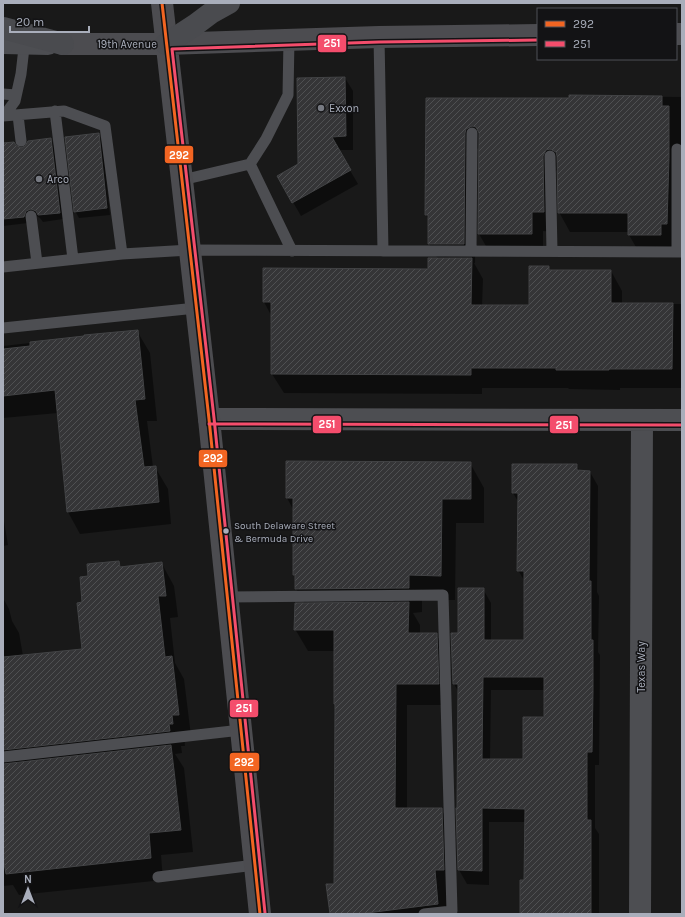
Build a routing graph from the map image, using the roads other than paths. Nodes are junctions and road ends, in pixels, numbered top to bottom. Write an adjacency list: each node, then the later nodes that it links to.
1 (162, 3): 10 (main road)
2 (229, 3): 10 (highway)
3 (3, 28): 6 (highway)
4 (537, 35): 5 (main road, 19th Avenue)
5 (379, 37): 7 (main road, 19th Avenue); 25 (lane)
6 (25, 39): 8 (street); 9 (highway); 12 (lane)
7 (288, 39): 10 (main road, 19th Avenue); 20 (lane)
8 (3, 42)
9 (63, 44): 10 (main road, 19th Avenue)
10 (166, 44): 21 (main road)
11 (3, 94): 12 (lane)
12 (16, 95): 15 (lane)
13 (55, 111): 14 (lane); 29 (lane); 30 (lane)
14 (18, 115): 15 (lane); 17 (lane)
15 (3, 116)
16 (472, 132): 26 (lane)
17 (22, 141)
18 (677, 149): 28 (lane)
19 (550, 156): 27 (lane)
20 (250, 164): 21 (lane); 24 (lane)
21 (182, 180): 23 (main road)
22 (31, 216): 31 (lane)
23 (190, 250): 24 (lane); 29 (lane); 33 (main road)
24 (292, 251): 25 (lane)
25 (383, 251): 26 (lane)
26 (471, 251): 27 (lane)
27 (552, 251): 28 (lane)
28 (680, 252)
29 (122, 254): 30 (lane)
30 (73, 259): 31 (lane)
31 (37, 263): 32 (lane)
32 (3, 267)
33 (196, 308): 34 (lane); 35 (main road)
34 (3, 328)
35 (209, 419): 37 (street); 38 (main road)
36 (682, 420): 37 (street)
37 (642, 421): 45 (street, Texas Way)
38 (227, 597): 39 (main road); 44 (lane)
39 (241, 730): 40 (lane); 41 (main road)
40 (3, 757)
41 (254, 865): 42 (lane); 43 (main road)
42 (158, 877)
43 (260, 914)
44 (424, 914)
45 (640, 914)

